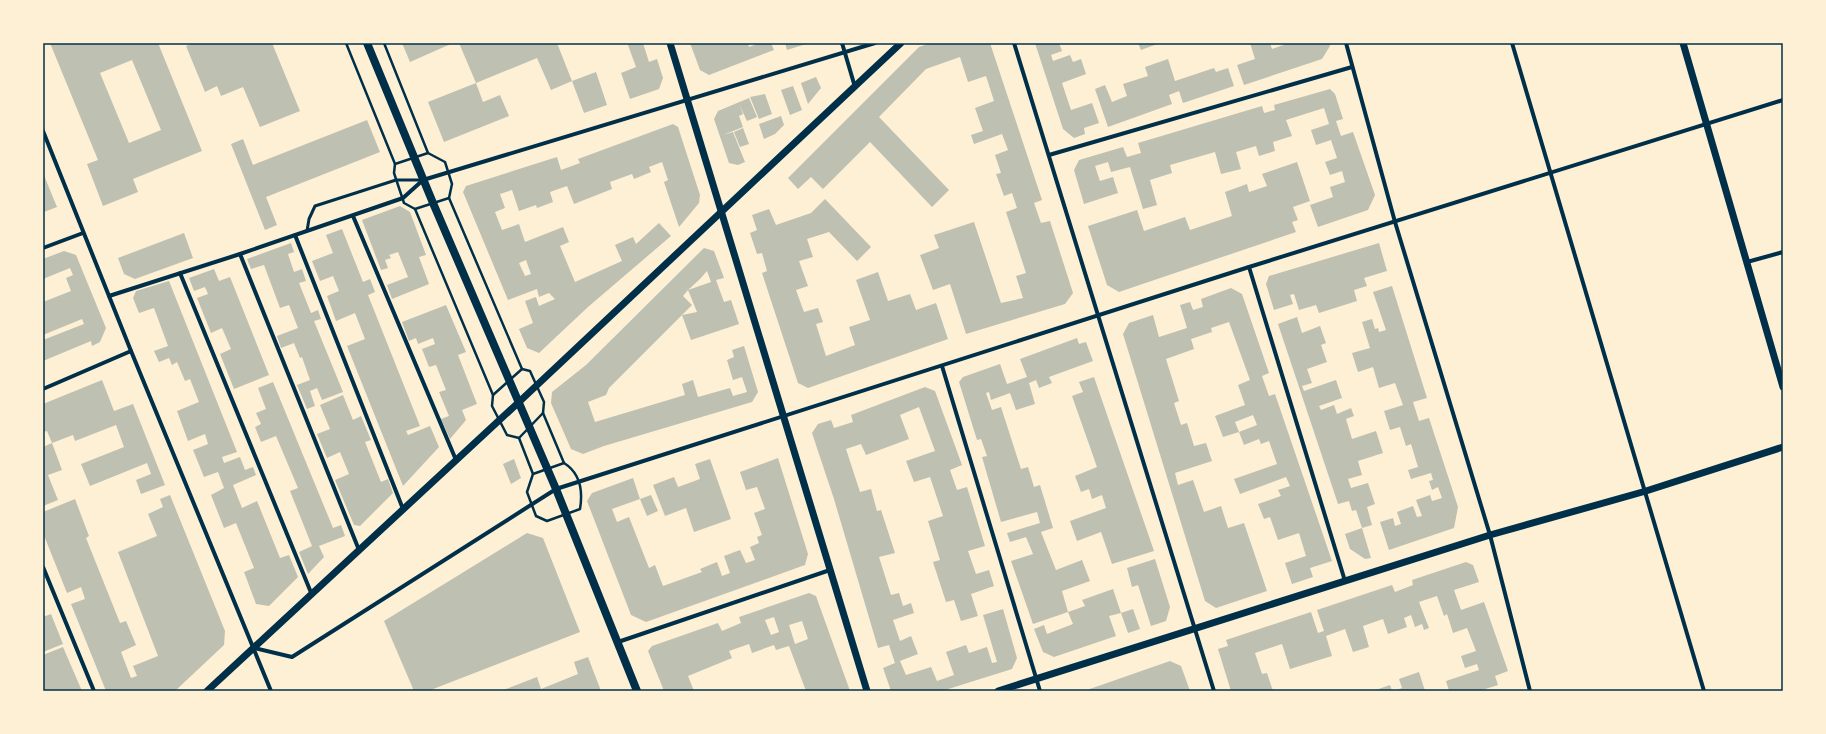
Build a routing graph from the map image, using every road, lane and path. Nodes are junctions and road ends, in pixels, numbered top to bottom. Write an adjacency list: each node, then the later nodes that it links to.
1 (346, 43): 22 (path)
2 (367, 43): 21 (main road)
3 (384, 43): 19 (path)
4 (670, 43): 15 (street)
5 (842, 43): 12 (street)
6 (875, 43): 12 (street)
7 (901, 43): 14 (street)
8 (1014, 43): 20 (street)
9 (1346, 43): 13 (street)
10 (1512, 43): 24 (street)
11 (1683, 43): 17 (street)
12 (845, 52): 14 (street); 15 (street)
13 (1352, 67): 20 (street); 33 (street)
14 (856, 88): 31 (street)
15 (687, 100): 23 (street); 31 (street)
16 (1783, 100): 17 (street)
17 (1706, 125): 24 (street); 40 (street)
18 (43, 131): 35 (street)
19 (428, 153): 21 (path); 23 (path)
20 (1049, 156): 44 (street)
21 (414, 158): 22 (path); 26 (main road)
22 (395, 164): 25 (path)
23 (448, 172): 26 (street); 28 (path)
24 (1552, 173): 33 (street); 66 (street)
25 (396, 180): 26 (lane); 34 (lane)
26 (423, 180): 27 (street); 29 (main road)
27 (402, 198): 30 (path); 32 (street)
28 (449, 198): 29 (path); 47 (path)
29 (433, 203): 30 (path); 48 (main road)
30 (414, 209): 52 (path)
31 (722, 212): 49 (street); 55 (street)
32 (353, 216): 34 (street); 60 (street)
33 (1395, 222): 41 (street); 70 (street)
34 (307, 231): 36 (street)
35 (83, 233): 37 (street); 43 (street)
36 (295, 235): 39 (street); 68 (street)
37 (43, 248)
38 (1783, 252): 40 (street)
39 (240, 254): 42 (street); 71 (street)
40 (1747, 262): 50 (street)
41 (1249, 267): 44 (street); 74 (street)
42 (180, 273): 43 (street); 75 (street)
43 (109, 296): 45 (street)
44 (1099, 316): 46 (street); 76 (street)
45 (131, 351): 51 (street); 78 (street)
46 (942, 366): 55 (street); 79 (street)
47 (522, 369): 48 (path); 49 (path)
48 (510, 380): 52 (path); 53 (main road)
49 (537, 385): 53 (street); 54 (path)
50 (1783, 387)
51 (43, 389)
52 (493, 395): 56 (path)
53 (519, 402): 56 (street); 57 (main road)
54 (543, 413): 57 (path); 61 (path)
55 (784, 417): 64 (street); 73 (street)
56 (499, 421): 58 (path); 60 (street)
57 (530, 426): 58 (path); 62 (main road)
58 (519, 438): 63 (path)
59 (1783, 447): 66 (street)
60 (456, 460): 68 (street)
61 (564, 463): 62 (path); 64 (path)
62 (547, 469): 63 (path); 65 (main road)
63 (533, 474): 67 (path)
64 (578, 482): 65 (street); 69 (path)
65 (556, 489): 67 (street); 69 (main road)
66 (1646, 491): 70 (street); 89 (street)
67 (532, 505): 69 (path); 78 (street)
68 (403, 509): 71 (street)
69 (566, 514): 77 (main road)
70 (1490, 535): 74 (street); 88 (street)
71 (359, 550): 75 (street)
72 (43, 567): 80 (street)
73 (830, 570): 77 (street); 84 (street)
74 (1345, 580): 76 (street)
75 (312, 595): 78 (street)
76 (1195, 629): 79 (street); 87 (street)
77 (617, 642): 83 (main road)
78 (254, 648): 81 (street); 82 (street)
79 (1037, 679): 85 (street); 86 (street)
80 (94, 691)
81 (207, 691)
82 (271, 691)
83 (637, 691)
84 (867, 691)
85 (998, 691)
86 (1040, 691)
87 (1214, 691)
88 (1530, 691)
89 (1704, 691)

